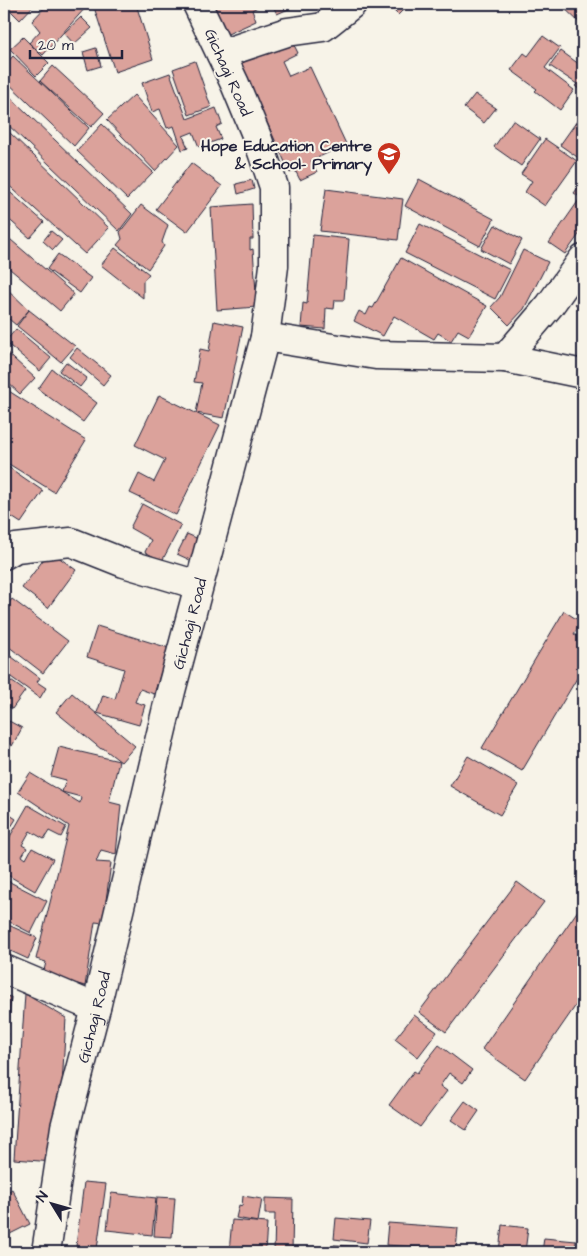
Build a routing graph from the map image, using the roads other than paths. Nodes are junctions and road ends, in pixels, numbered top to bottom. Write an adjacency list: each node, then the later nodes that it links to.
1 (197, 4): 3 (street, Gichagi Road)
2 (352, 4): 3 (street)
3 (221, 54): 5 (street, Gichagi Road)
4 (583, 259): 6 (street)
5 (265, 337): 6 (street); 9 (street, Gichagi Road)
6 (505, 358): 7 (street)
7 (583, 374)
8 (4, 555): 9 (street)
9 (198, 585): 11 (street, Gichagi Road)
10 (4, 969): 11 (street)
11 (96, 1008): 12 (street, Gichagi Road)
12 (46, 1252)

